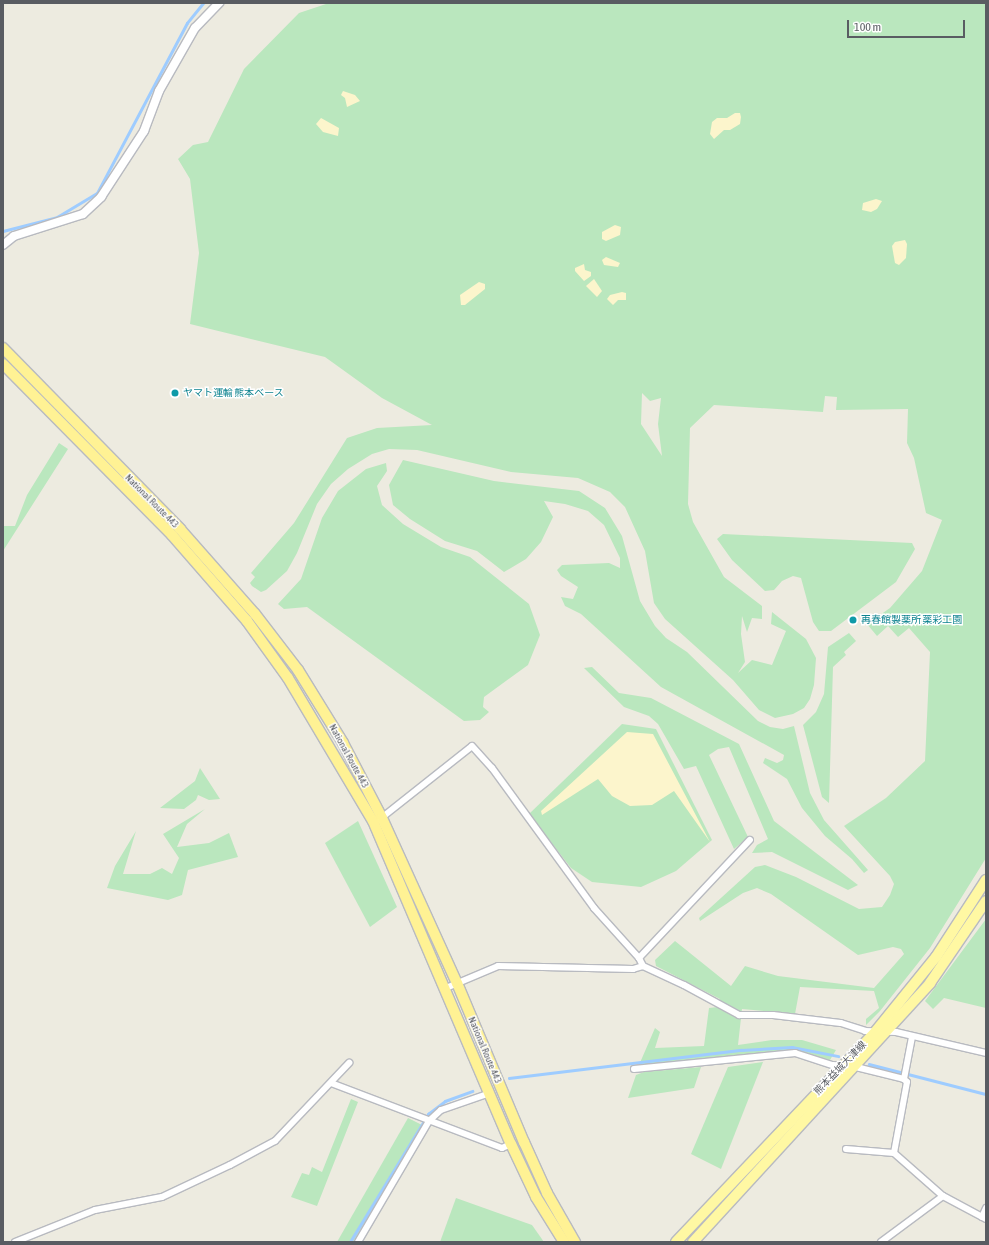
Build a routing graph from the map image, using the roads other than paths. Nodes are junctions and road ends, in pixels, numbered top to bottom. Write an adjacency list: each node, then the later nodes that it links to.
1 (220, 3): 2 (street)
2 (3, 245)
3 (3, 348): 5 (highway, National Route 443)
4 (3, 364): 5 (highway, National Route 443)
5 (377, 820): 9 (street); 11 (highway, National Route 443); 12 (highway, National Route 443)
6 (750, 840): 9 (street)
7 (986, 880): 13 (main road, 熊本益城大津線)
8 (986, 901): 14 (main road, 熊本益城大津線)
9 (639, 958): 10 (street)
10 (643, 966): 11 (street); 13 (street)
11 (457, 983): 12 (street); 34 (highway, National Route 443)
12 (446, 988): 23 (highway, National Route 443)
13 (876, 1031): 14 (street); 18 (main road, 熊本益城大津線)
14 (887, 1031): 15 (street); 19 (main road, 熊本益城大津線)
15 (912, 1037): 16 (street); 21 (street)
16 (986, 1053)
17 (349, 1063): 22 (street)
18 (841, 1066): 19 (street); 20 (street); 35 (main road, 熊本益城大津線)
19 (852, 1067): 21 (street); 36 (main road, 熊本益城大津線)
20 (634, 1069)
21 (904, 1078): 27 (street)
22 (331, 1083): 24 (street); 31 (street)
23 (490, 1094): 24 (street); 25 (highway, National Route 443)
24 (428, 1121): 25 (street); 32 (street)
25 (511, 1144): 33 (highway, National Route 443)
26 (846, 1149): 27 (street)
27 (894, 1153): 28 (street)
28 (943, 1196): 30 (street); 37 (street)
29 (986, 1208): 30 (street)
30 (984, 1218)
31 (15, 1242)
32 (358, 1242)
33 (564, 1242)
34 (576, 1242)
35 (676, 1242)
36 (693, 1242)
37 (881, 1242)

